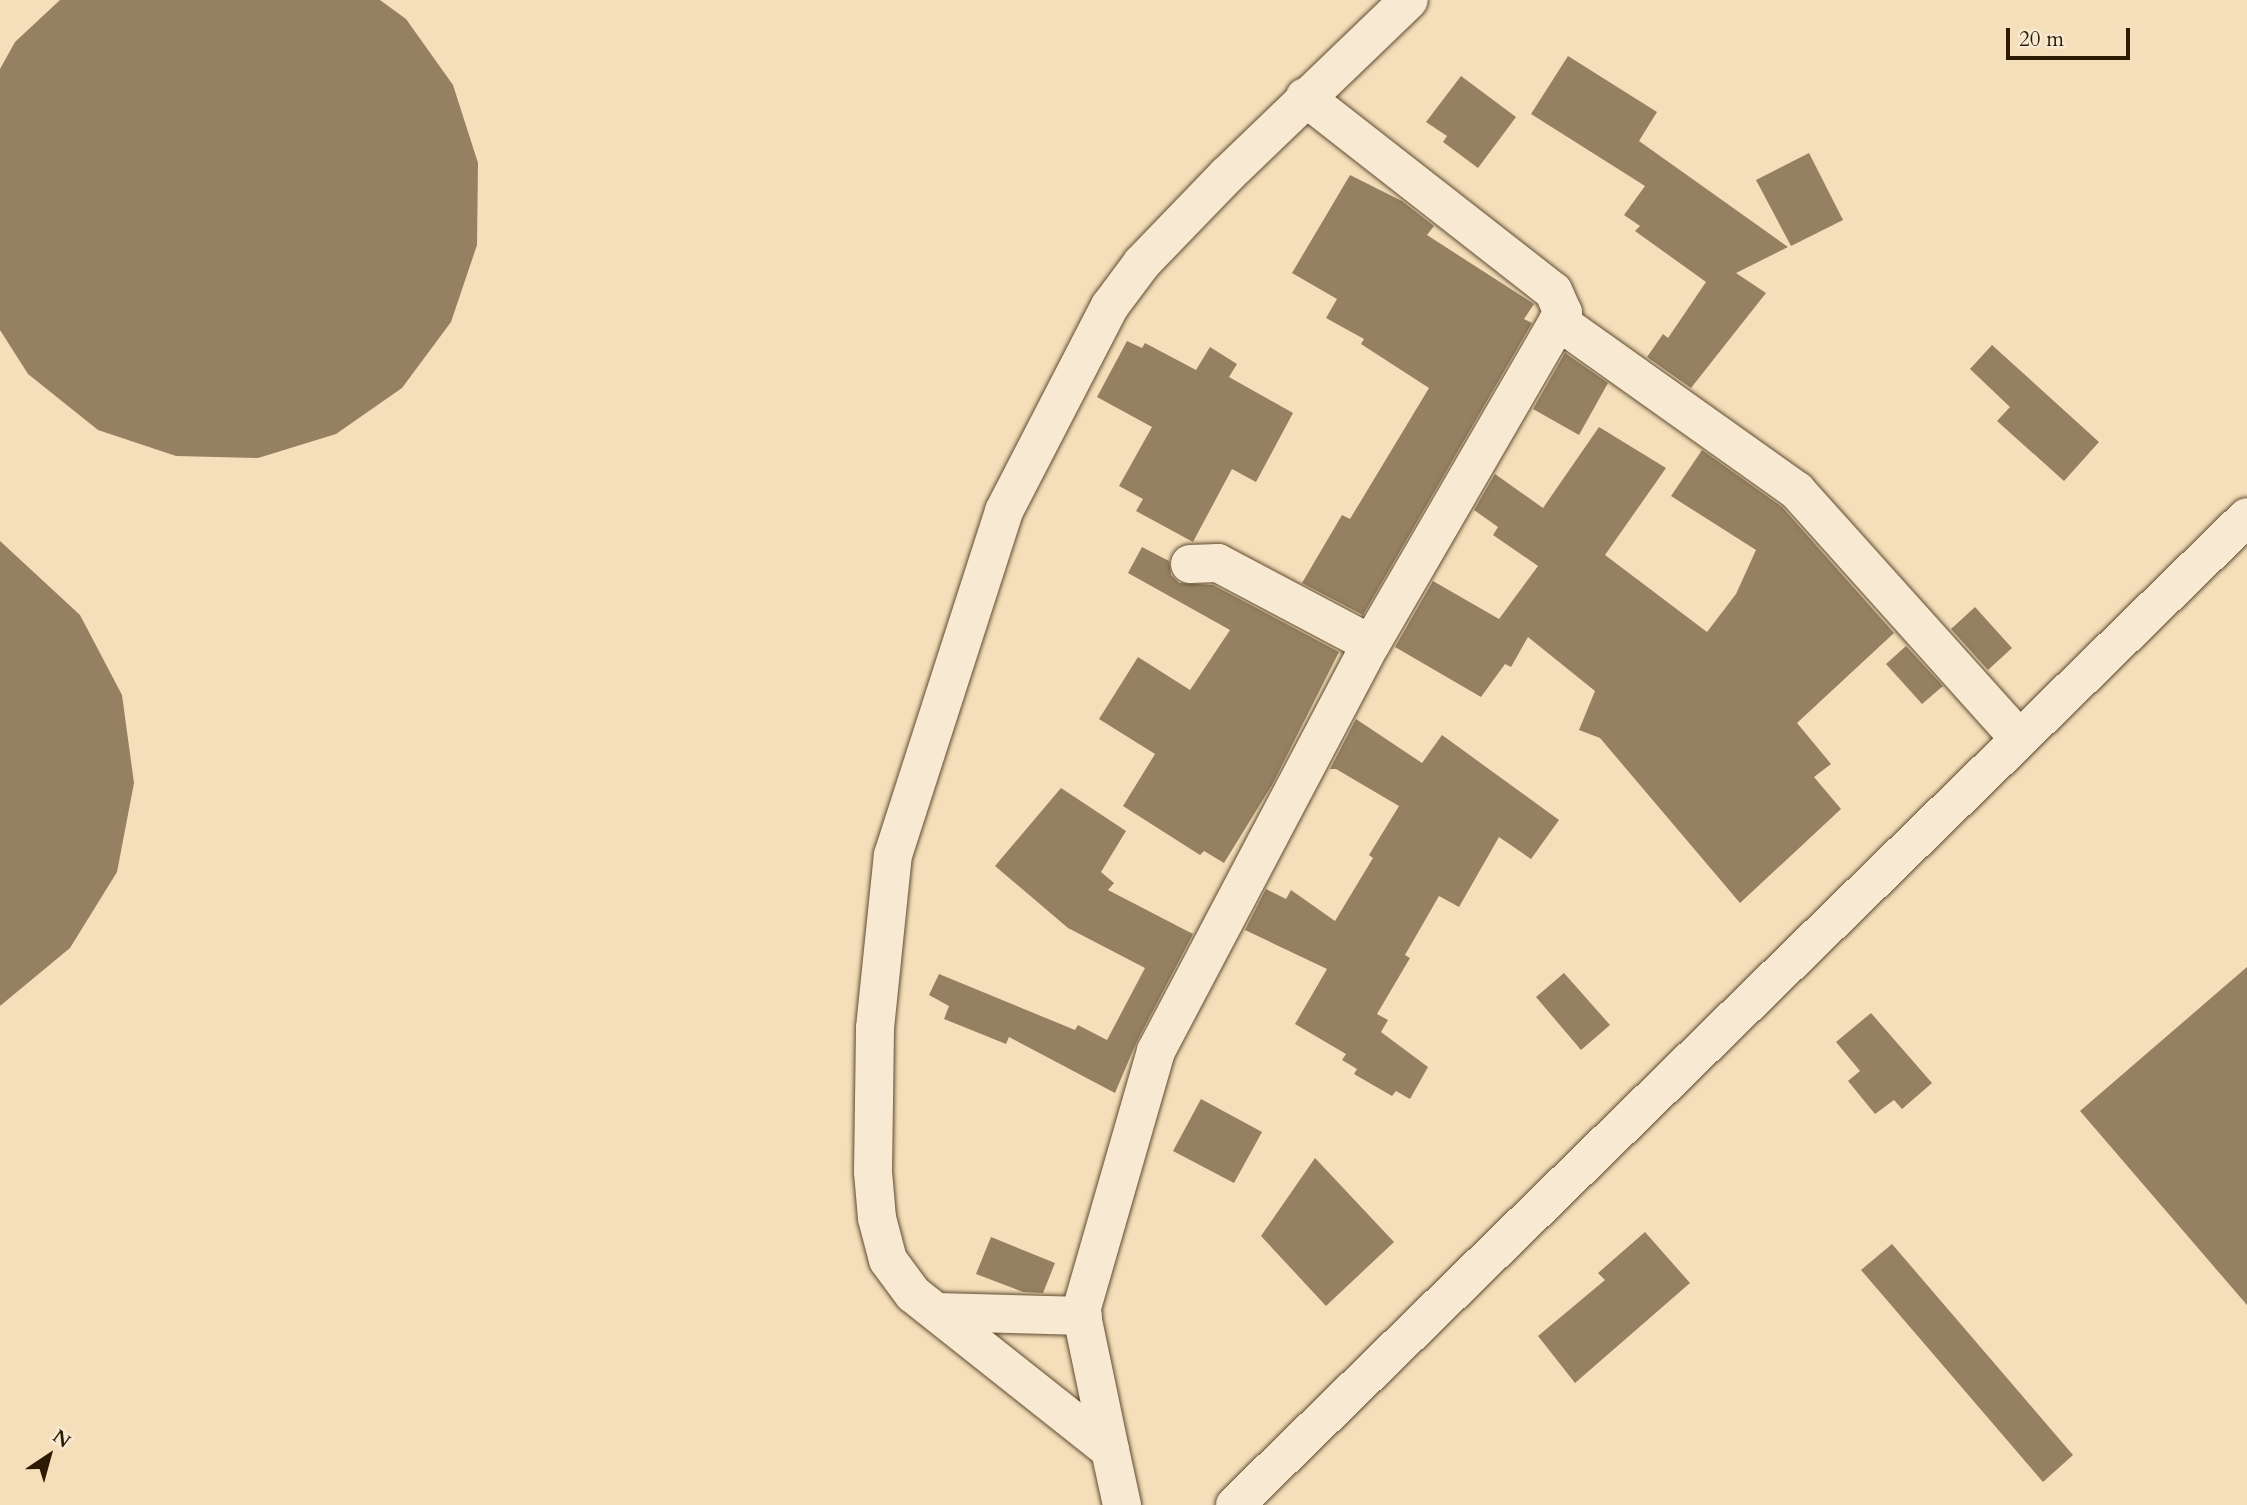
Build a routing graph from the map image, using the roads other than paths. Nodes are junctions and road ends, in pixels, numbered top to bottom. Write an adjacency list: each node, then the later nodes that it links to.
1 (1409, 0): 2 (street)
2 (1305, 97): 3 (street); 8 (street)
3 (1558, 320): 6 (street); 7 (street)
4 (2247, 517): 7 (street)
5 (1190, 564): 6 (street)
6 (1371, 644): 9 (street)
7 (2019, 738): 12 (street)
8 (938, 1312): 9 (street); 10 (street)
9 (1083, 1316): 10 (street)
10 (1110, 1450): 11 (street)
11 (1122, 1505)
12 (1236, 1505)

